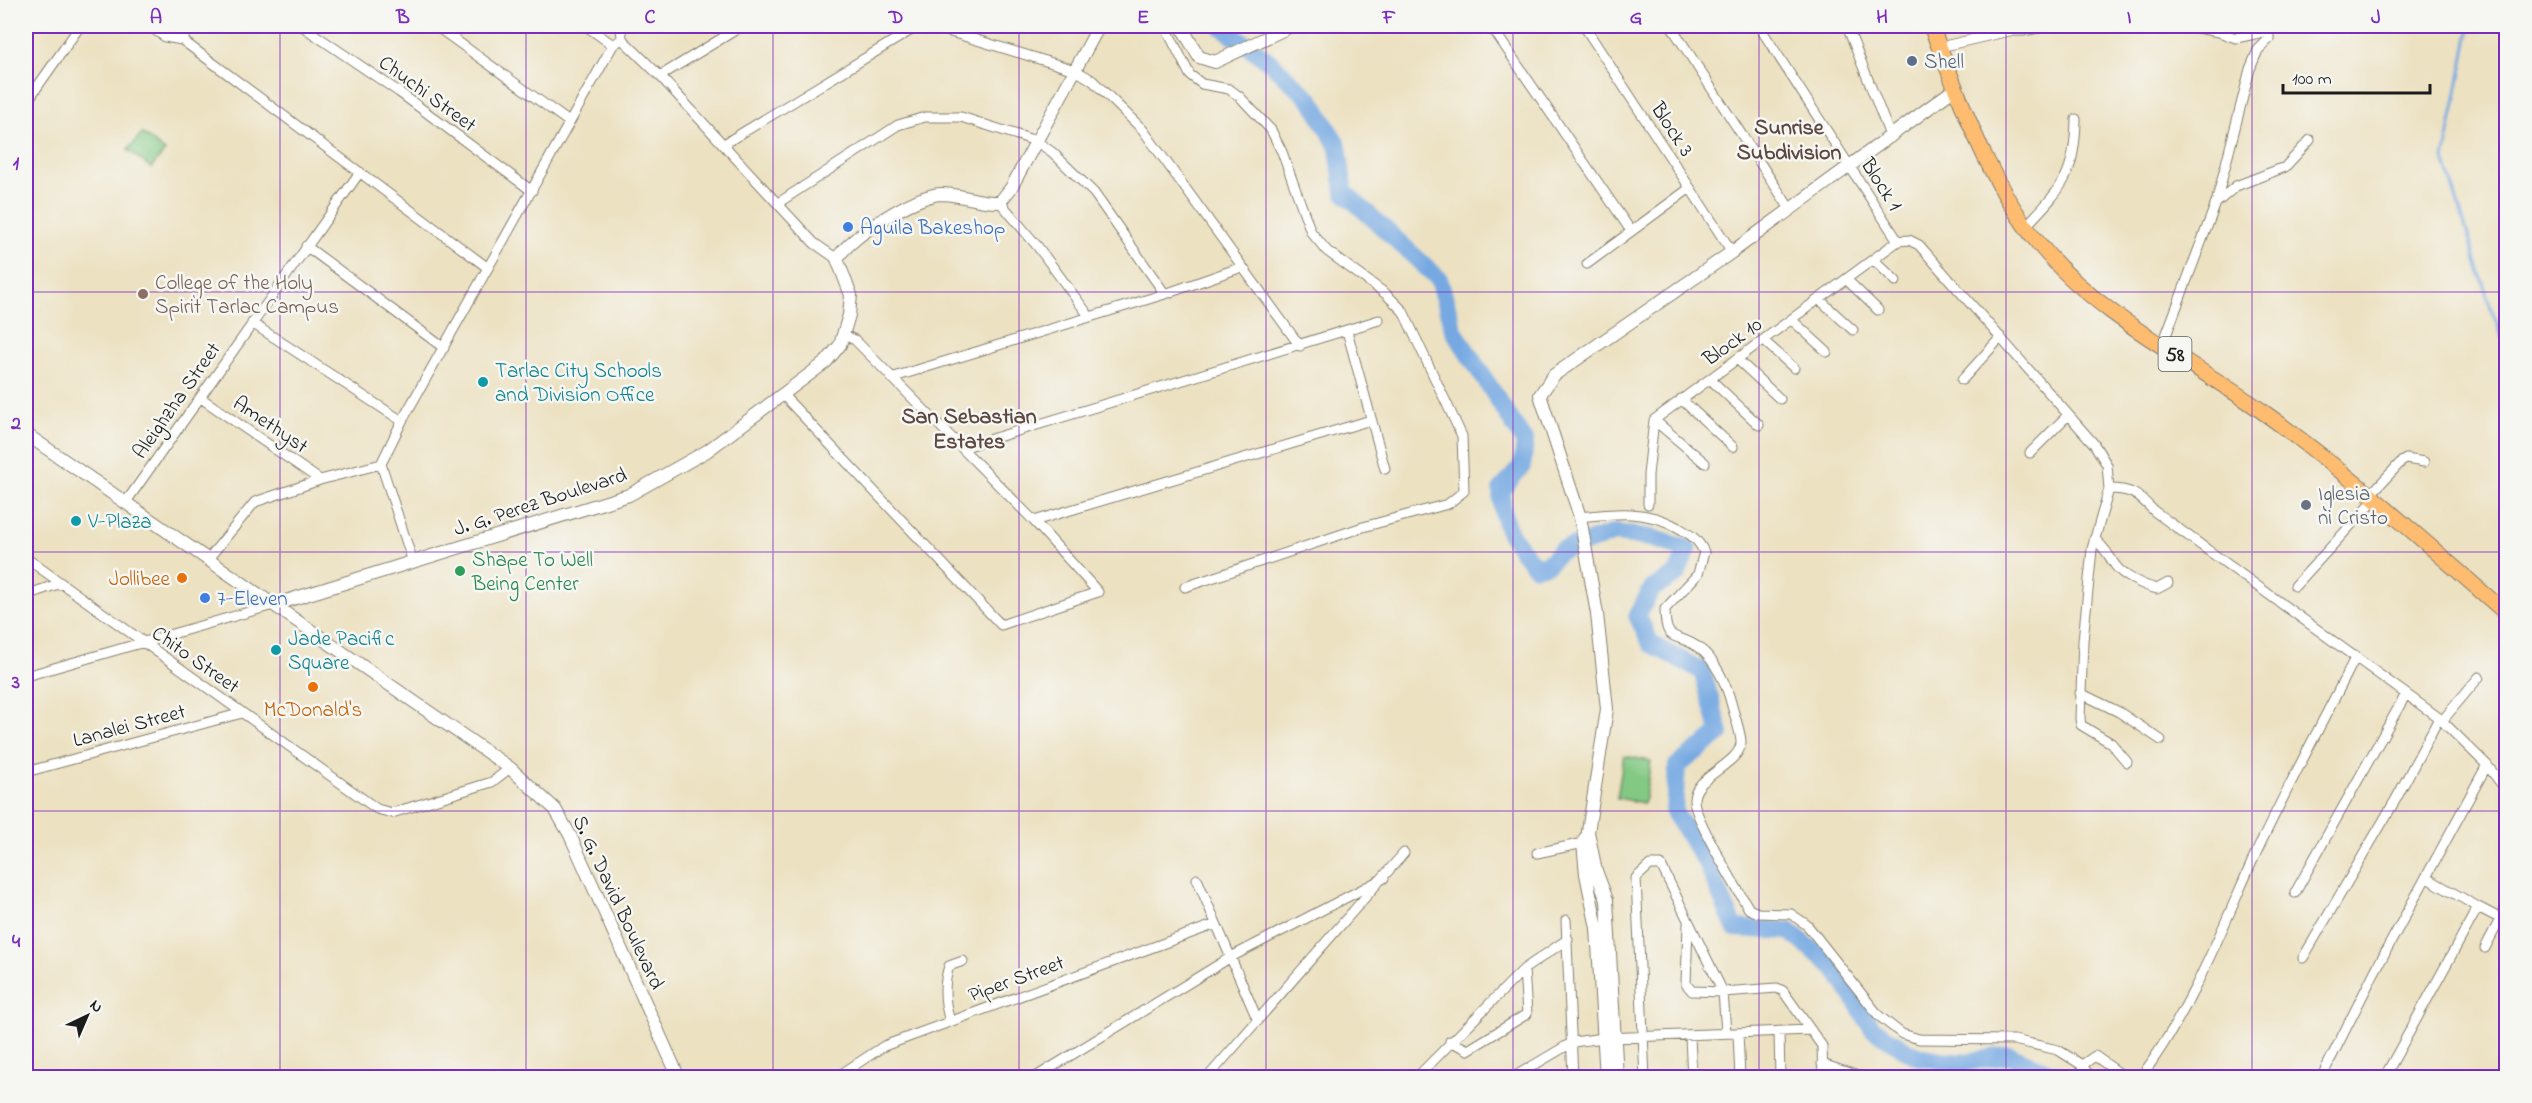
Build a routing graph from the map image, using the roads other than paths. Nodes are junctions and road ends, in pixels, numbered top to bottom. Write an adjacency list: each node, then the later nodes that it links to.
1 (80, 26): 31 (street)
2 (149, 26): 25 (street)
3 (191, 26): 25 (street)
4 (302, 26): 41 (street, Chuchi Street)
5 (436, 26): 33 (street)
6 (586, 26): 26 (street)
7 (621, 26): 24 (street)
8 (742, 26): 29 (street)
9 (1099, 26): 28 (street)
10 (1165, 26): 110 (street)
11 (1182, 26): 12 (street)
12 (1291, 26)
13 (1491, 26): 47 (street)
14 (1584, 26): 40 (street, Block 3)
15 (1671, 26): 45 (street)
16 (1760, 26): 38 (street, Block 1)
17 (1847, 26): 34 (street)
18 (1951, 26): 22 (street)
19 (2049, 26): 27 (street)
20 (2186, 26): 23 (street)
21 (913, 27): 28 (street); 37 (street)
22 (1932, 27): 27 (highway, 58)
23 (2270, 28): 44 (street)
24 (622, 39): 26 (street); 29 (street)
25 (182, 40): 39 (street)
26 (613, 45): 33 (street)
27 (1940, 47): 30 (highway, 58)
28 (1075, 70): 36 (street); 54 (street)
29 (660, 76): 37 (street)
30 (1956, 88): 34 (street); 46 (highway, 58)
31 (26, 103)
32 (2076, 118): 46 (street)
33 (569, 122): 41 (street)
34 (1891, 138): 38 (street)
35 (2310, 140): 44 (street)
36 (1036, 141): 42 (street); 43 (street); 58 (street)
37 (724, 144): 43 (street)
38 (1848, 166): 45 (street); 48 (street, Block 1)
39 (360, 172): 49 (street, Aleighzha Street); 55 (street)
40 (1690, 188): 47 (street); 50 (street, Block 3)
41 (532, 191): 55 (street)
42 (1000, 202): 51 (street); 61 (street)
43 (778, 203): 51 (street)
44 (2216, 203): 71 (street)
45 (1790, 209): 50 (street)
46 (2026, 226): 71 (highway, 58)
47 (1631, 231): 53 (street)
48 (1898, 242): 52 (street, Block 10); 68 (street)
49 (306, 246): 64 (street, Aleighzha Street); 72 (street)
50 (1732, 252): 101 (street)
51 (837, 259): 67 (street, J. G. Perez Boulevard)
52 (1874, 260): 56 (street, Block 10); 57 (street)
53 (1587, 264)
54 (1242, 267): 58 (street); 70 (street)
55 (488, 268): 72 (street)
56 (1848, 281): 59 (street, Block 10); 60 (street)
57 (1896, 281)
58 (1165, 294): 61 (street)
59 (1820, 300): 63 (street, Block 10); 65 (street)
60 (1878, 310)
61 (1089, 316): 76 (street)
62 (1379, 320): 66 (street)
63 (1792, 320): 69 (street, Block 10); 73 (street)
64 (252, 323): 80 (street, Aleighzha Street); 86 (street)
65 (1852, 330)
66 (1347, 331): 70 (street); 84 (street)
67 (844, 335): 76 (street); 79 (street, J. G. Perez Boulevard)
68 (2001, 337): 78 (street); 83 (street)
69 (1764, 341): 74 (street, Block 10); 75 (street)
70 (1300, 346): 90 (street)
71 (2162, 346): 98 (highway, 58)
72 (444, 348): 86 (street)
73 (1827, 352)
74 (1738, 360): 77 (street, Block 10); 82 (street)
75 (1794, 368)
76 (891, 378): 90 (street)
77 (1710, 380): 81 (street, Block 10); 87 (street)
78 (1962, 380)
79 (783, 395): 102 (street); 106 (street, J. G. Perez Boulevard)
80 (201, 398): 96 (street, Amethyst); 99 (street, Aleighzha Street)
81 (1681, 399): 85 (street, Block 10); 89 (street)
82 (1780, 399)
83 (2068, 415): 91 (street); 97 (street)
84 (1371, 420): 95 (street); 102 (street)
85 (1654, 420): 93 (street); 100 (street)
86 (402, 421): 94 (street)
87 (1759, 425)
88 (26, 434): 99 (street, S. G. David Boulevard)
89 (1733, 447)
90 (962, 448): 102 (street)
91 (2030, 453)
92 (2424, 462): 98 (street)
93 (1705, 463)
94 (381, 464): 96 (street); 106 (street)
95 (1385, 469)
96 (320, 480): 105 (street)
97 (2109, 489): 103 (street); 115 (street)
98 (2372, 497): 109 (street); 113 (highway, 58)
99 (126, 502): 105 (street, S. G. David Boulevard)
100 (1648, 504)
101 (1580, 520): 128 (street); 160 (street)
102 (1034, 521)
103 (2094, 539): 108 (street); 118 (street)
104 (26, 558): 107 (street, Chito Street)
105 (208, 559): 112 (street, S. G. David Boulevard)
106 (413, 562): 112 (street, J. G. Perez Boulevard)
107 (61, 583): 111 (street); 114 (street, Chito Street)
108 (2168, 583)
109 (2295, 586)
110 (1185, 587)
111 (26, 595)
112 (273, 605): 114 (street); 125 (street, S. G. David Boulevard)
113 (2506, 614)
114 (142, 643): 116 (street); 120 (street, Chito Street)
115 (2356, 656): 119 (street); 178 (street)
116 (26, 676)
117 (2479, 677): 121 (street)
118 (2080, 693): 122 (street); 123 (street)
119 (2406, 694): 121 (street); 134 (street)
120 (242, 713): 125 (street, Chito Street); 126 (street, Lanalei Street)
121 (2441, 720): 124 (street); 144 (street)
122 (2161, 740)
123 (2127, 762)
124 (2487, 765): 127 (street); 132 (street)
125 (510, 768): 163 (street, S. G. David Boulevard)
126 (26, 772)
127 (2506, 786)
128 (1587, 839): 130 (street); 155 (street)
129 (1404, 852): 131 (street)
130 (1537, 853)
131 (1384, 878): 143 (street); 148 (street)
132 (2427, 878): 135 (street); 179 (street)
133 (1197, 879): 140 (street)
134 (2295, 893)
135 (2478, 907): 137 (street); 180 (street)
136 (2506, 908): 137 (street)
137 (2501, 919): 142 (street)
138 (1566, 920): 141 (street)
139 (1688, 922): 147 (street); 147 (street); 156 (street)
140 (1216, 924): 143 (street); 149 (street, Piper Street)
141 (1568, 939): 146 (street); 158 (street)
142 (2485, 948)
143 (1231, 957): 148 (street); 164 (street)
144 (2303, 958)
145 (963, 961): 149 (street)
146 (1524, 969): 157 (street); 157 (street)
147 (1723, 992): 150 (street); 151 (street)
148 (1258, 1021): 165 (street)
149 (950, 1022): 161 (street, Piper Street)
150 (1811, 1030): 152 (street); 159 (street)
151 (1726, 1032): 153 (street); 154 (street)
152 (1779, 1032): 153 (street); 173 (street)
153 (1738, 1033): 172 (street)
154 (1690, 1037): 156 (street); 171 (street)
155 (1610, 1038): 156 (street); 158 (street); 168 (street); 169 (street)
156 (1643, 1038): 170 (street)
157 (1450, 1041): 162 (street)
158 (1573, 1042): 166 (street); 167 (street)
159 (1822, 1064): 174 (street); 175 (street)
160 (2082, 1065): 176 (street); 177 (street)
161 (840, 1076)
162 (1421, 1076)
163 (679, 1077)
164 (1034, 1077)
165 (1207, 1077)
166 (1512, 1077)
167 (1573, 1077)
168 (1606, 1077)
169 (1617, 1077)
170 (1645, 1077)
171 (1692, 1077)
172 (1740, 1077)
173 (1780, 1077)
174 (1823, 1077)
175 (1864, 1077)
176 (2091, 1077)
177 (2126, 1077)
178 (2140, 1077)
179 (2321, 1077)
180 (2384, 1077)

